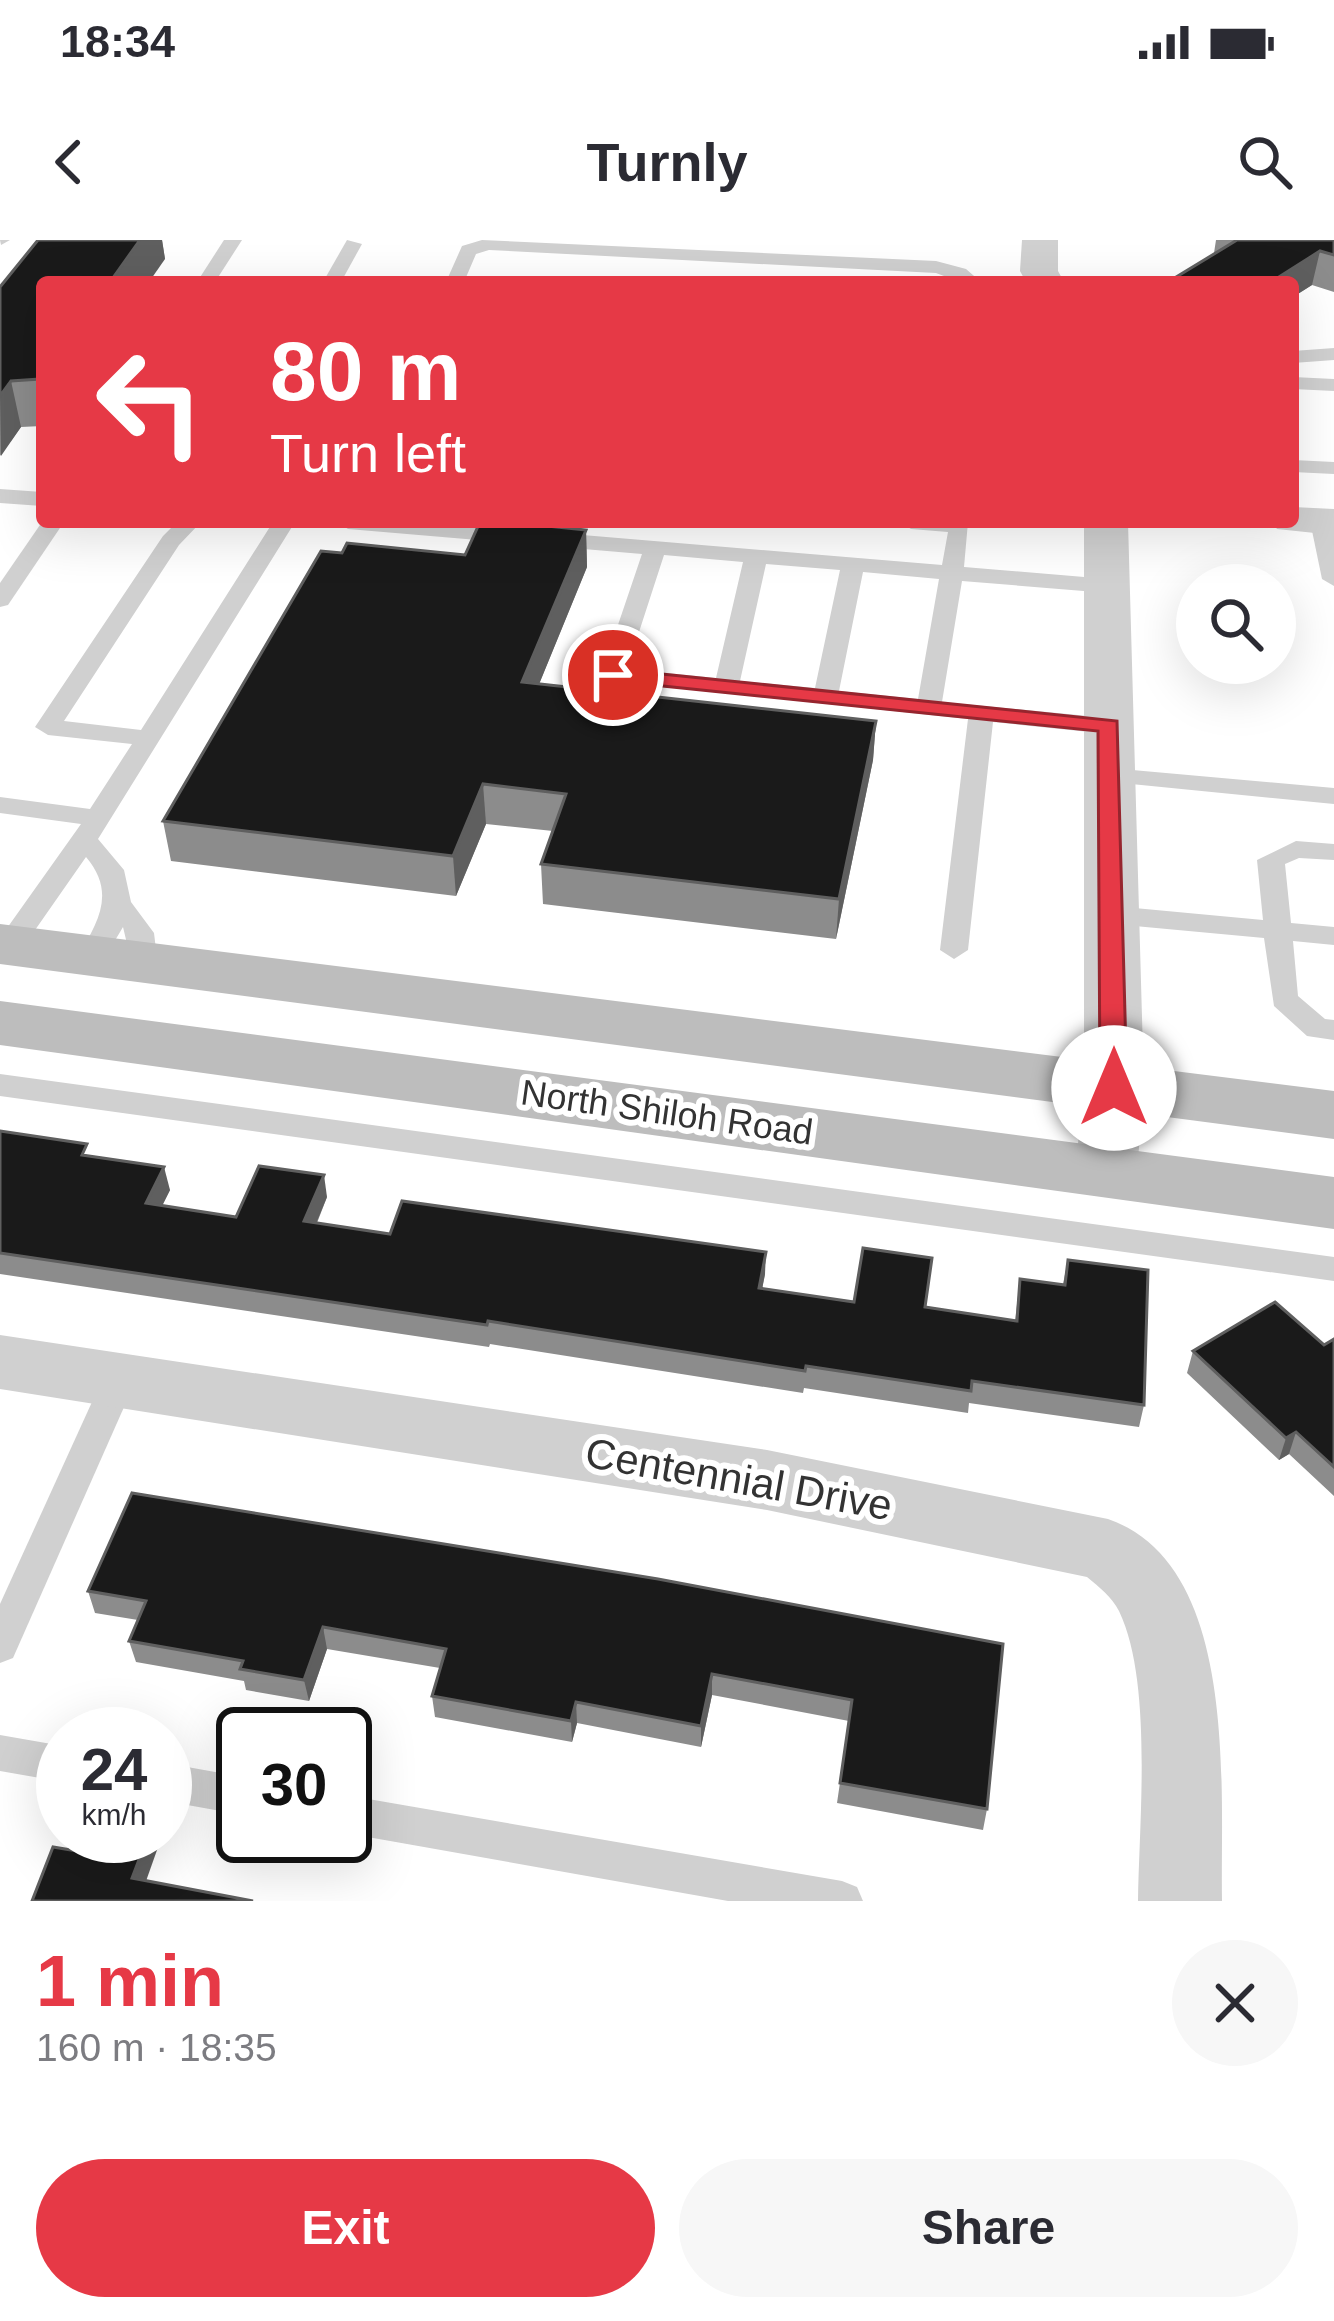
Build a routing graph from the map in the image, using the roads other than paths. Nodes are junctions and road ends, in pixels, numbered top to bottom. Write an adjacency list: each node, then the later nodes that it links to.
1 (232, 240): 4 (lane)
2 (1040, 240): 8 (street)
3 (353, 244): 5 (lane)
4 (210, 276)
5 (335, 276)
6 (457, 276): 7 (lane)
7 (964, 276)
8 (1042, 276)
9 (1334, 353): 10 (lane)
10 (1299, 356)
11 (1299, 383): 12 (lane)
12 (1334, 385)
13 (1299, 466): 14 (lane)
14 (1334, 468)
15 (0, 496): 16 (lane)
16 (36, 499)
17 (1316, 521): 29 (lane)
18 (48, 528): 31 (lane)
19 (184, 528): 36 (lane)
20 (280, 528): 36 (lane)
21 (482, 528): 24 (lane)
22 (960, 528): 28 (lane)
23 (1106, 528): 30 (street)
24 (527, 530): 25 (lane)
25 (655, 549): 26 (lane); 32 (lane)
26 (756, 557): 27 (lane); 32 (lane)
27 (853, 565): 28 (lane); 33 (lane)
28 (952, 573): 30 (lane); 34 (lane)
29 (1334, 579)
30 (1108, 586): 37 (street)
31 (0, 600)
32 (726, 687): 33 (lane)
33 (825, 697): 34 (lane)
34 (928, 707): 35 (lane)
35 (981, 713): 37 (lane); 47 (lane)
36 (147, 738): 40 (lane)
37 (1110, 751): 38 (lane); 42 (street)
38 (1334, 796)
39 (0, 806): 40 (lane)
40 (90, 829): 45 (lane); 46 (lane)
41 (1334, 852): 43 (lane)
42 (1113, 915): 43 (lane); 51 (street)
43 (1278, 931): 44 (lane); 49 (lane)
44 (1334, 936)
45 (118, 943): 46 (main road); 51 (main road)
46 (3, 949)
47 (954, 950)
48 (0, 1023): 53 (main road, North Shiloh Road)
49 (1334, 1030)
50 (0, 1085): 55 (lane)
51 (1114, 1088): 52 (main road); 53 (street)
52 (1334, 1115)
53 (1106, 1171): 54 (main road, North Shiloh Road)
54 (1334, 1203)
55 (1334, 1269)
56 (0, 1361): 57 (street, Centennial Drive)
57 (119, 1380): 58 (lane); 63 (street, Centennial Drive)
58 (0, 1646)
59 (0, 1753): 60 (lane)
60 (36, 1759)
61 (372, 1819): 62 (lane)
62 (842, 1901)
63 (1180, 1901)

